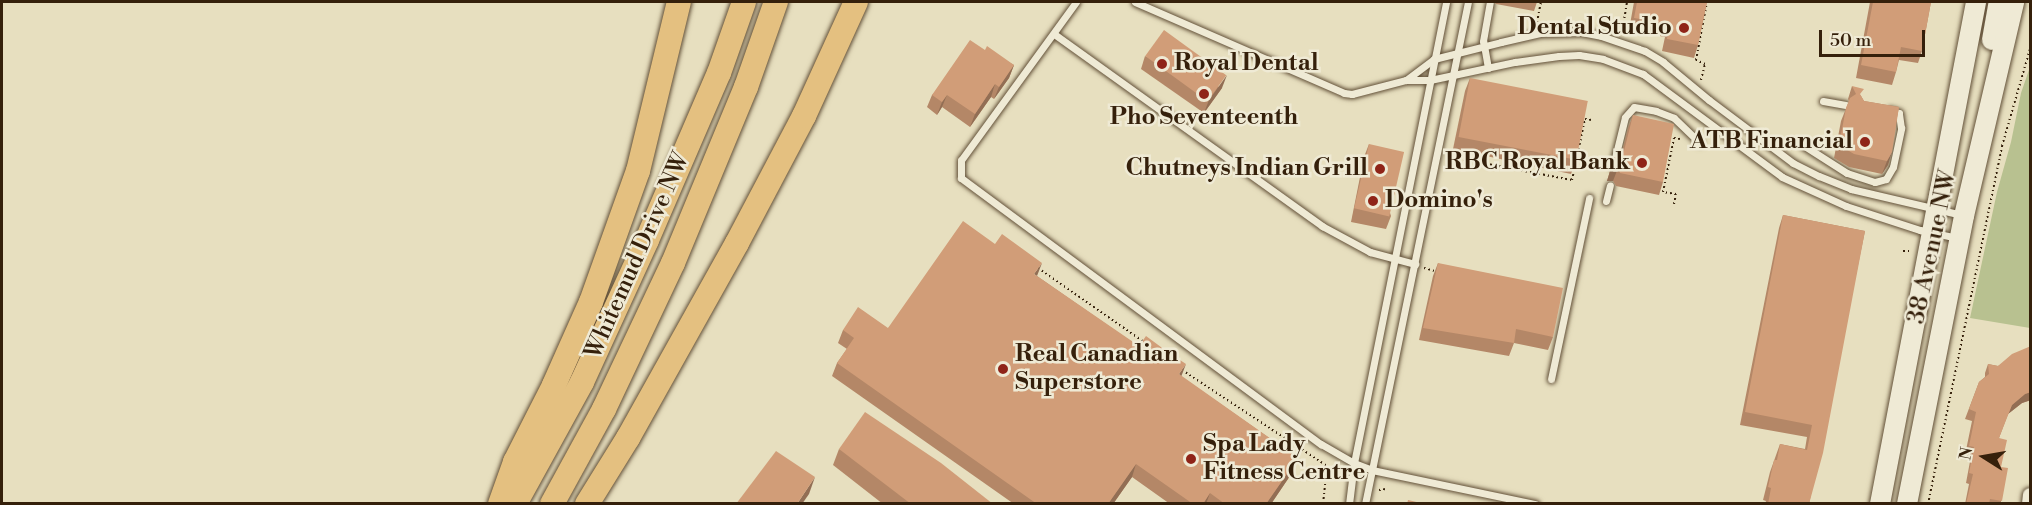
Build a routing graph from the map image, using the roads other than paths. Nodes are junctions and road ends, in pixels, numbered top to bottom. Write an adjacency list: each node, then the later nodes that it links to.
1 (679, 2): 41 (highway)
2 (744, 2): 42 (highway, Whitemud Drive NW)
3 (776, 2): 43 (highway, Whitemud Drive NW)
4 (856, 2): 44 (highway)
5 (1076, 2): 13 (lane)
6 (1135, 2): 19 (lane)
7 (1446, 2): 16 (lane)
8 (1468, 2): 15 (lane)
9 (1976, 2): 31 (main road, 38 Avenue NW)
10 (1999, 2): 24 (main road)
11 (2014, 2): 24 (main road, 38 Avenue NW)
12 (1490, 3): 14 (lane)
13 (1054, 34): 35 (lane); 38 (lane)
14 (1483, 47): 15 (lane); 17 (lane); 31 (lane)
15 (1458, 52): 16 (lane); 18 (lane)
16 (1434, 59): 19 (lane); 20 (lane)
17 (1488, 68): 18 (lane); 33 (lane)
18 (1453, 74): 20 (lane); 36 (lane)
19 (1406, 80): 20 (lane)
20 (1430, 80): 35 (lane)
21 (1823, 100): 22 (lane)
22 (1846, 105)
23 (1879, 109): 26 (lane)
24 (1981, 138): 32 (main road, 38 Avenue NW)
25 (1699, 142): 27 (lane)
26 (1803, 145)
27 (1613, 166)
28 (1610, 185): 30 (lane)
29 (1589, 198): 37 (lane)
30 (1606, 201)
31 (1938, 209): 32 (lane); 33 (main road, 38 Avenue NW)
32 (1964, 216): 34 (main road, 38 Avenue NW)
33 (1934, 233): 34 (lane); 48 (main road, 38 Avenue NW)
34 (1960, 239): 49 (main road, 38 Avenue NW)
35 (1394, 259): 36 (lane); 38 (lane)
36 (1415, 264): 39 (lane)
37 (1551, 379)
38 (1354, 463): 39 (lane); 45 (lane)
39 (1372, 470): 46 (lane); 47 (lane)
40 (2031, 495): 50 (street)
41 (500, 504)
42 (515, 504)
43 (552, 504)
44 (587, 504)
45 (1349, 504)
46 (1365, 504)
47 (1535, 504)
48 (1880, 504)
49 (1907, 504)
50 (2029, 504)

